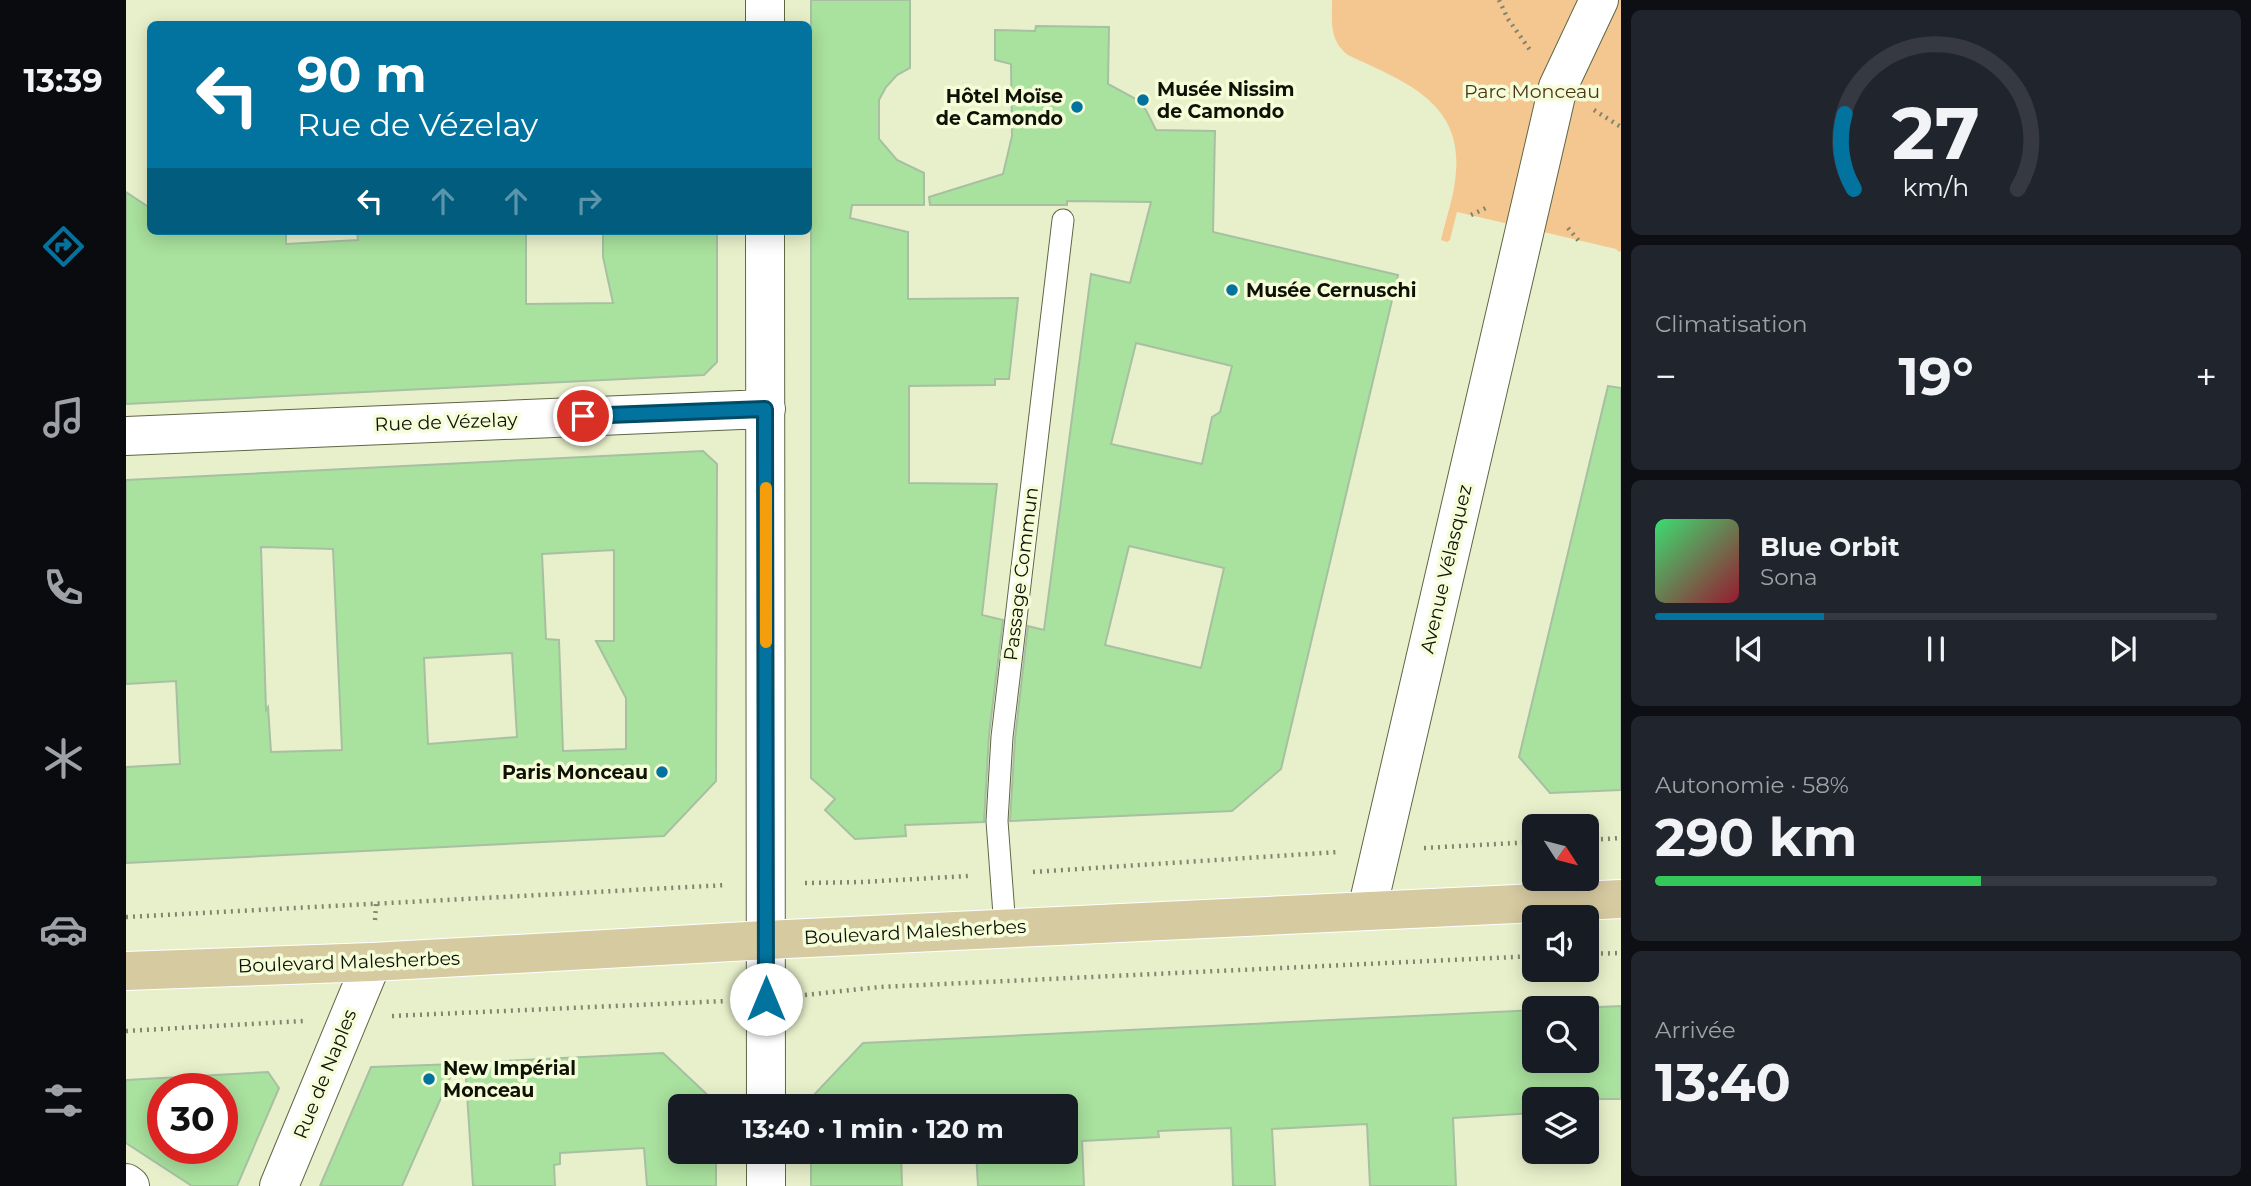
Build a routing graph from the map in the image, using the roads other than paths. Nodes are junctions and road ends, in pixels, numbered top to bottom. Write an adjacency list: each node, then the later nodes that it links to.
1 (765, 0): 3 (street)
2 (1600, 0): 9 (street, Avenue Vélasquez)
3 (765, 21)
4 (1063, 220): 10 (lane, Passage Commun)
5 (765, 235): 6 (street)
6 (765, 409): 7 (street, Rue de Vézelay); 11 (street)
7 (126, 436)
8 (1621, 899): 9 (main road, Boulevard Malesherbes)
9 (1367, 910): 10 (main road, Boulevard Malesherbes)
10 (1005, 928): 11 (main road, Boulevard Malesherbes)
11 (766, 940): 12 (main road, Boulevard Malesherbes); 14 (street)
12 (372, 962): 13 (main road, Boulevard Malesherbes); 16 (street, Rue de Naples)
13 (126, 971)
14 (766, 1094)
15 (766, 1164): 17 (street)
16 (279, 1186)
17 (766, 1186)

